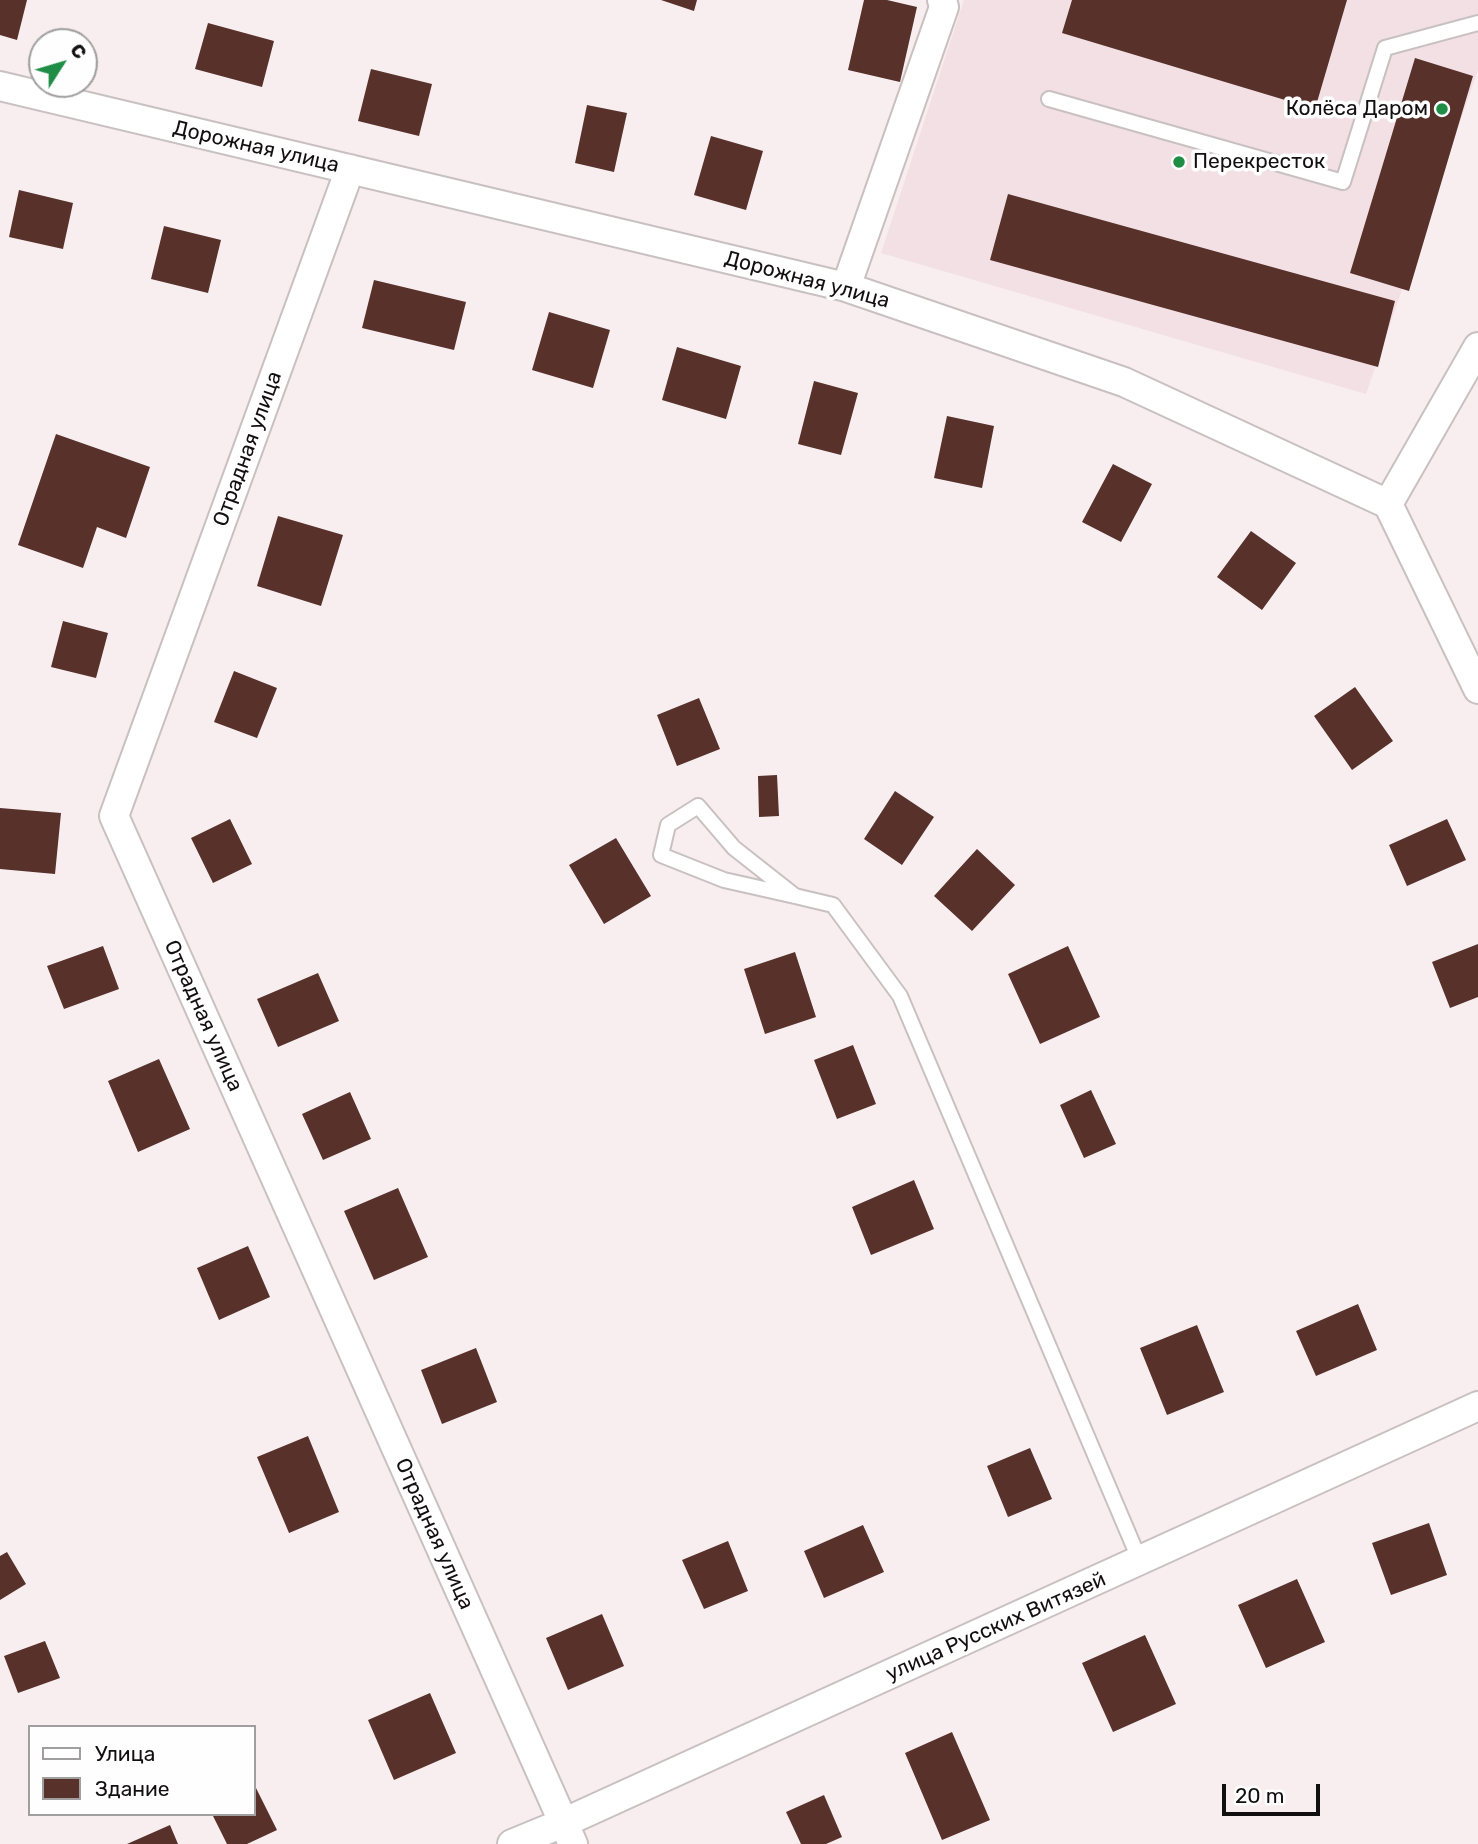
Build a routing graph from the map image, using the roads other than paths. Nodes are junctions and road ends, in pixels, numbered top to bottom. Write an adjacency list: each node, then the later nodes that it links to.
1 (942, 0): 6 (street)
2 (1478, 23): 4 (lane)
3 (0, 86): 5 (street, Дорожная улица)
4 (1049, 99)
5 (350, 169): 6 (street, Дорожная улица); 13 (street, Отрадная улица)
6 (846, 287): 8 (street, Дорожная улица)
7 (1478, 347): 8 (street)
8 (1388, 504): 9 (street)
9 (1478, 689)
10 (795, 896): 10 (lane); 12 (lane)
11 (1478, 1406): 12 (street, улица Русских Витязей)
12 (1140, 1561): 13 (street, улица Русских Витязей)
13 (568, 1834): 14 (street, улица Русских Витязей)
14 (512, 1844)

